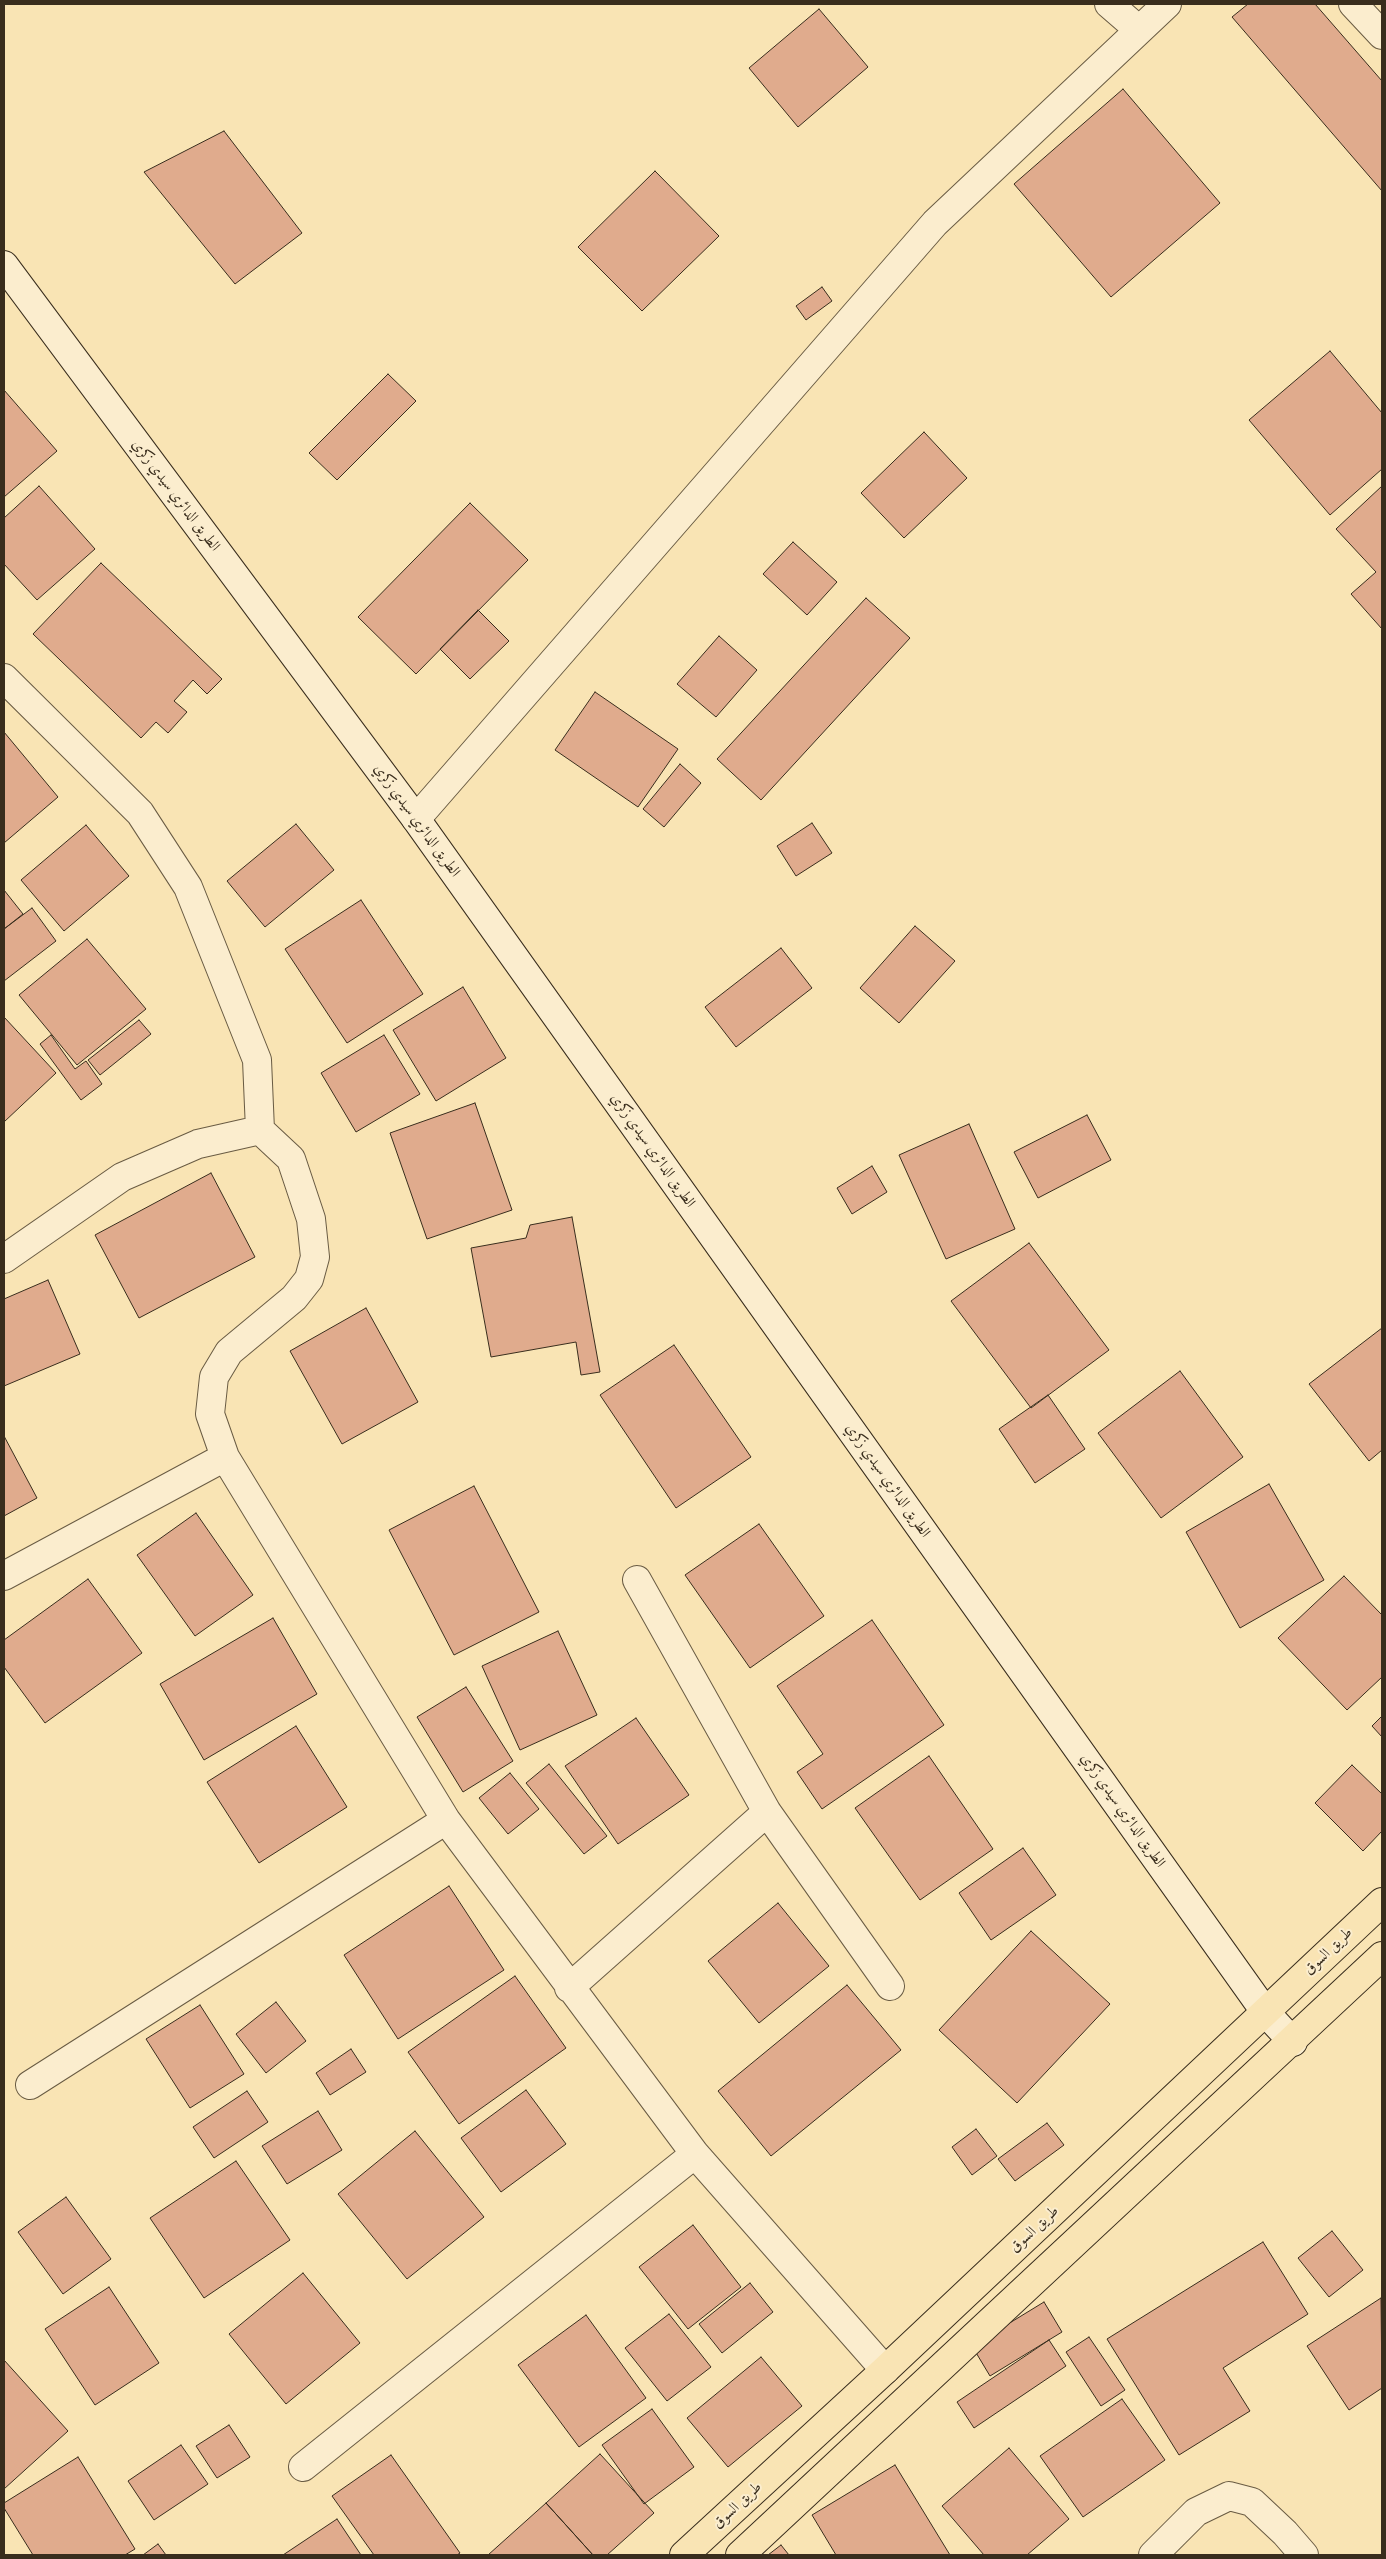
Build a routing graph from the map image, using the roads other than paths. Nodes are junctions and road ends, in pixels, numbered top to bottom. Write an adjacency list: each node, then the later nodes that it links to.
1 (1109, 4): 4 (street)
2 (1167, 4): 4 (street)
3 (1353, 4): 5 (street)
4 (1139, 30): 8 (street)
5 (1382, 35)
6 (4, 265): 8 (street, الطريق الدائري سيدي زكري)
7 (4, 678): 9 (street)
8 (416, 819): 20 (street, الطريق الدائري سيدي زكري)
9 (260, 1130): 10 (street); 11 (street)
10 (4, 1259)
11 (225, 1457): 12 (street); 15 (street)
12 (4, 1576)
13 (637, 1580): 14 (street)
14 (767, 1812): 18 (street); 19 (street)
15 (446, 1820): 19 (street); 22 (street)
16 (1382, 1902): 20 (main road, طريق السوق)
17 (1379, 1965): 21 (main road)
18 (890, 1986)
19 (569, 1988): 23 (street)
20 (1266, 2013): 21 (street, الطريق الدائري سيدي زكري); 24 (main road, طريق السوق)
21 (1293, 2042): 27 (main road)
22 (30, 2085)
23 (695, 2154): 24 (street); 25 (street)
24 (885, 2370): 26 (main road, طريق السوق)
25 (303, 2467)
26 (684, 2555)
27 (740, 2555)
28 (1153, 2555): 29 (street)
29 (1304, 2555)

